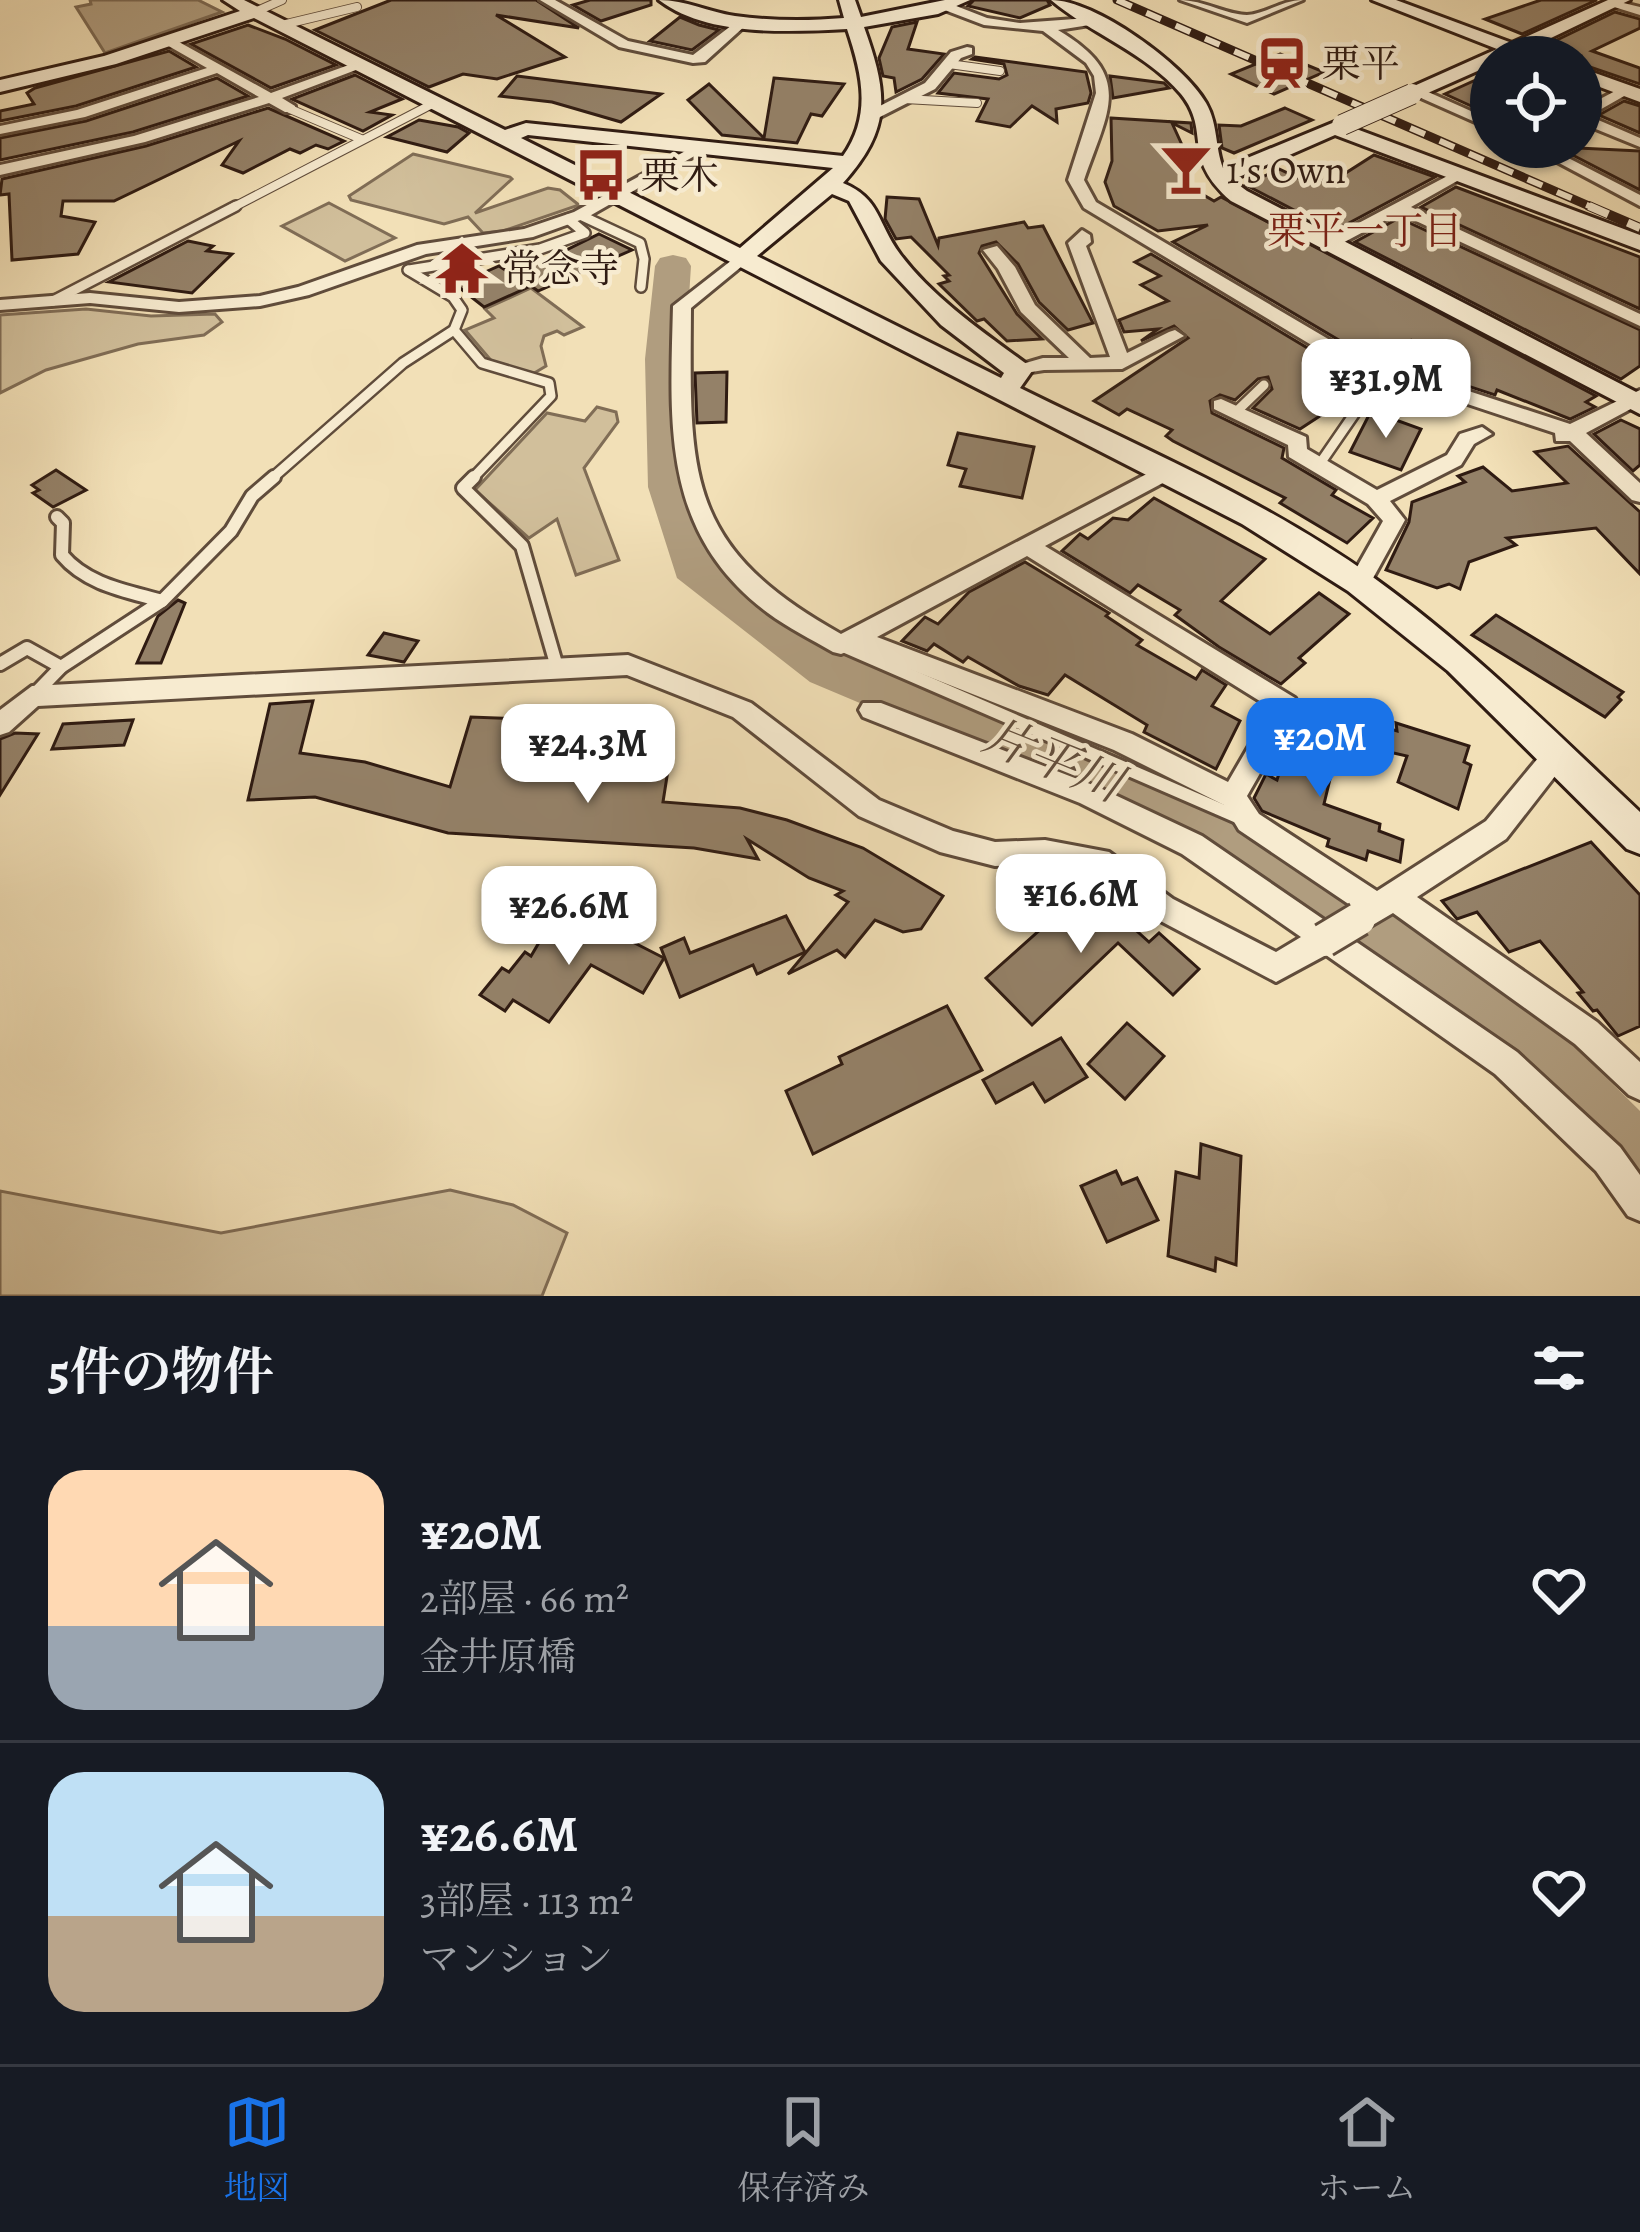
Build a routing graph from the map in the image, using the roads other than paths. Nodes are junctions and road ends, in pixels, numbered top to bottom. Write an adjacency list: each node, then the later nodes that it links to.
1 (232, 0): 14 (street)
2 (282, 0): 14 (lane)
3 (546, 0): 16 (street)
4 (667, 0): 16 (street)
5 (1059, 0): 15 (street)
6 (1186, 0): 7 (street)
7 (1297, 0)
8 (1389, 1): 19 (street)
9 (1619, 2): 13 (street); 20 (street)
10 (954, 3): 12 (street); 18 (street)
11 (357, 7): 17 (lane)
12 (850, 10): 16 (street); 38 (street)
13 (1640, 11)
14 (255, 12): 17 (street); 21 (street)
15 (1098, 20): 18 (street); 51 (street)
16 (740, 25)
17 (282, 26): 23 (street)
18 (1048, 28): 78 (street)
19 (1479, 36)
20 (1538, 36)
21 (170, 41): 26 (street); 29 (street)
22 (967, 51): 24 (street)
23 (362, 64): 32 (street); 34 (street)
24 (949, 64): 27 (lane); 33 (street)
25 (1470, 67): 30 (street)
26 (220, 68): 32 (street); 42 (street)
27 (1000, 71)
28 (1602, 82): 31 (street)
29 (0, 86)
30 (1414, 93): 39 (street); 40 (street, bridge)
31 (1633, 94): 36 (street)
32 (270, 98): 37 (street); 49 (street)
33 (905, 99): 35 (lane); 38 (street)
34 (436, 102): 43 (street); 44 (lane)
35 (977, 103)
36 (1602, 107)
37 (290, 109): 44 (lane)
38 (873, 115): 47 (street)
39 (1470, 116)
40 (1337, 126): 50 (street); 51 (street)
41 (1602, 126): 45 (street)
42 (0, 130)
43 (506, 137): 46 (street); 53 (street)
44 (361, 139): 66 (lane)
45 (1640, 143)
46 (705, 146): 47 (street); 53 (street)
47 (847, 164): 52 (street)
48 (1576, 168): 54 (street)
49 (0, 170)
50 (1458, 176): 55 (street); 59 (street)
51 (1218, 178): 58 (street)
52 (828, 185): 62 (street); 73 (street)
53 (619, 197): 56 (street); 62 (street)
54 (1640, 201)
55 (1400, 207): 58 (street); 68 (street)
56 (574, 217): 60 (street); 65 (lane)
57 (1082, 235): 72 (street)
58 (1329, 243): 75 (street)
59 (1640, 243)
60 (484, 248): 63 (street); 64 (lane)
61 (991, 250): 71 (street)
62 (741, 258): 73 (street); 89 (street)
63 (389, 262): 64 (street); 66 (street)
64 (408, 270): 69 (lane)
65 (641, 286)
66 (52, 301): 67 (street)
67 (0, 305)
68 (1640, 320)
69 (454, 330): 88 (lane); 92 (lane)
70 (1175, 336): 72 (street)
71 (1084, 362): 72 (street); 73 (street)
72 (1122, 363)
73 (1012, 381): 82 (street)
74 (1264, 385): 77 (lane)
75 (1638, 401): 78 (street)
76 (1359, 407): 81 (lane)
77 (1229, 409): 81 (street)
78 (1574, 433): 80 (street); 83 (street)
79 (1482, 434): 84 (street)
80 (1543, 434)
81 (1318, 465): 84 (street)
82 (1167, 472): 86 (street); 87 (street)
83 (1640, 495)
84 (1376, 499): 87 (street)
85 (57, 517): 88 (lane)
86 (1028, 546): 89 (street); 97 (street)
87 (1359, 583): 96 (street)
88 (162, 601): 91 (lane)
89 (848, 642): 97 (street); 98 (lane)
90 (0, 664): 91 (lane)
91 (61, 667): 93 (lane)
92 (556, 667): 93 (street); 100 (street, bridge)
93 (32, 697): 95 (street)
94 (872, 710): 102 (street)
95 (0, 725)
96 (1557, 754): 99 (street); 100 (street)
97 (1233, 797): 98 (street)
98 (1249, 822): 100 (street)
99 (1640, 837)
100 (1376, 908): 101 (street)
101 (1640, 1084)
102 (1640, 1204)

